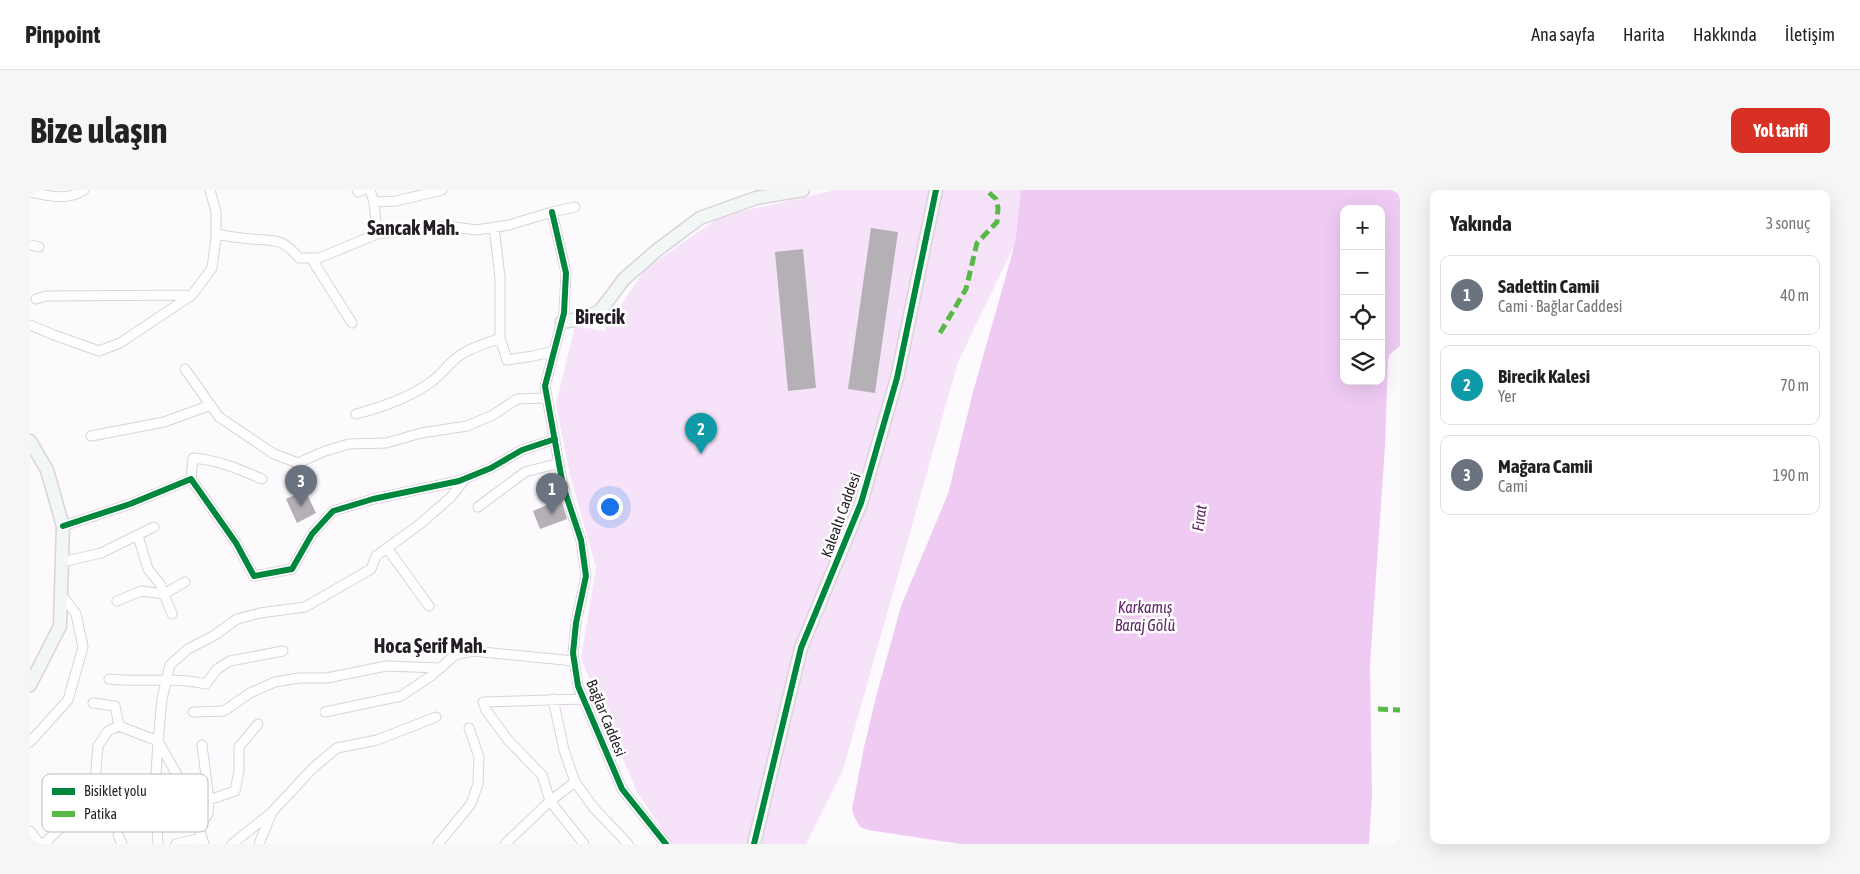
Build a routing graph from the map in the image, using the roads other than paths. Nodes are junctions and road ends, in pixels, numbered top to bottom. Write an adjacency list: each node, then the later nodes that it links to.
1 (84, 190): 10 (street)
2 (210, 190): 16 (street)
3 (358, 190): 4 (street)
4 (363, 190)
5 (370, 190): 12 (street)
6 (442, 190): 12 (street)
7 (797, 190): 11 (street)
8 (936, 190): 91 (street, Kalealtı Caddesi)
9 (30, 192): 10 (street)
10 (72, 193)
11 (753, 194): 21 (street)
12 (374, 202): 17 (street)
13 (575, 207): 14 (street)
14 (552, 212): 15 (street); 21 (street, Bağlar Caddesi)
15 (494, 227): 17 (street); 24 (street)
16 (216, 234): 18 (street); 19 (street)
17 (377, 234): 18 (street)
18 (311, 258): 22 (street)
19 (192, 295): 20 (street); 23 (street)
20 (36, 299)
21 (562, 322): 25 (street, Bağlar Caddesi)
22 (352, 323)
23 (30, 324)
24 (500, 338): 25 (street); 29 (street)
25 (554, 350): 27 (street, Bağlar Caddesi)
26 (185, 369): 28 (street)
27 (547, 398): 28 (street); 31 (street, Bağlar Caddesi)
28 (211, 405): 30 (street)
29 (356, 414)
30 (91, 436)
31 (555, 439): 33 (street, Bağlar Caddesi); 36 (street)
32 (30, 441): 38 (street)
33 (559, 463): 37 (street); 50 (street, Bağlar Caddesi)
34 (191, 478): 35 (street); 36 (street); 38 (street)
35 (262, 479)
36 (465, 479): 41 (street)
37 (478, 507)
38 (63, 526): 42 (street)
39 (154, 527): 40 (street)
40 (138, 536): 42 (street); 45 (street)
41 (387, 548): 47 (street); 53 (street)
42 (62, 562): 44 (street)
43 (185, 582): 45 (street)
44 (61, 594): 54 (street); 65 (street)
45 (164, 594): 46 (street); 48 (street)
46 (117, 601)
47 (429, 606)
48 (172, 614)
49 (283, 651): 53 (street)
50 (574, 661): 51 (street); 55 (street, Bağlar Caddesi)
51 (440, 668): 58 (street); 59 (street)
52 (109, 679): 53 (street)
53 (166, 679): 64 (street)
54 (30, 685)
55 (584, 699): 56 (street); 90 (street, Bağlar Caddesi)
56 (553, 700): 71 (street); 74 (street)
57 (93, 703): 62 (street)
58 (193, 712)
59 (325, 712)
60 (436, 717): 75 (street)
61 (258, 724): 73 (street)
62 (119, 726): 64 (street); 67 (street)
63 (469, 728): 87 (street)
64 (158, 741): 68 (street); 69 (street)
65 (30, 742)
66 (202, 746): 70 (street)
67 (96, 774)
68 (156, 774)
69 (177, 774)
70 (206, 774)
71 (575, 782): 74 (street); 89 (street)
72 (208, 792): 73 (street)
73 (209, 800): 76 (street)
74 (550, 801): 81 (street); 88 (street)
75 (272, 812): 85 (street); 86 (street)
76 (208, 814)
77 (30, 830): 82 (street)
78 (56, 832): 82 (street)
79 (118, 835): 83 (street)
80 (203, 841): 84 (street)
81 (578, 842)
82 (42, 844)
83 (122, 844)
84 (176, 844)
85 (232, 844)
86 (259, 844)
87 (438, 844)
88 (505, 844)
89 (628, 844)
90 (666, 844)
91 (754, 844)

